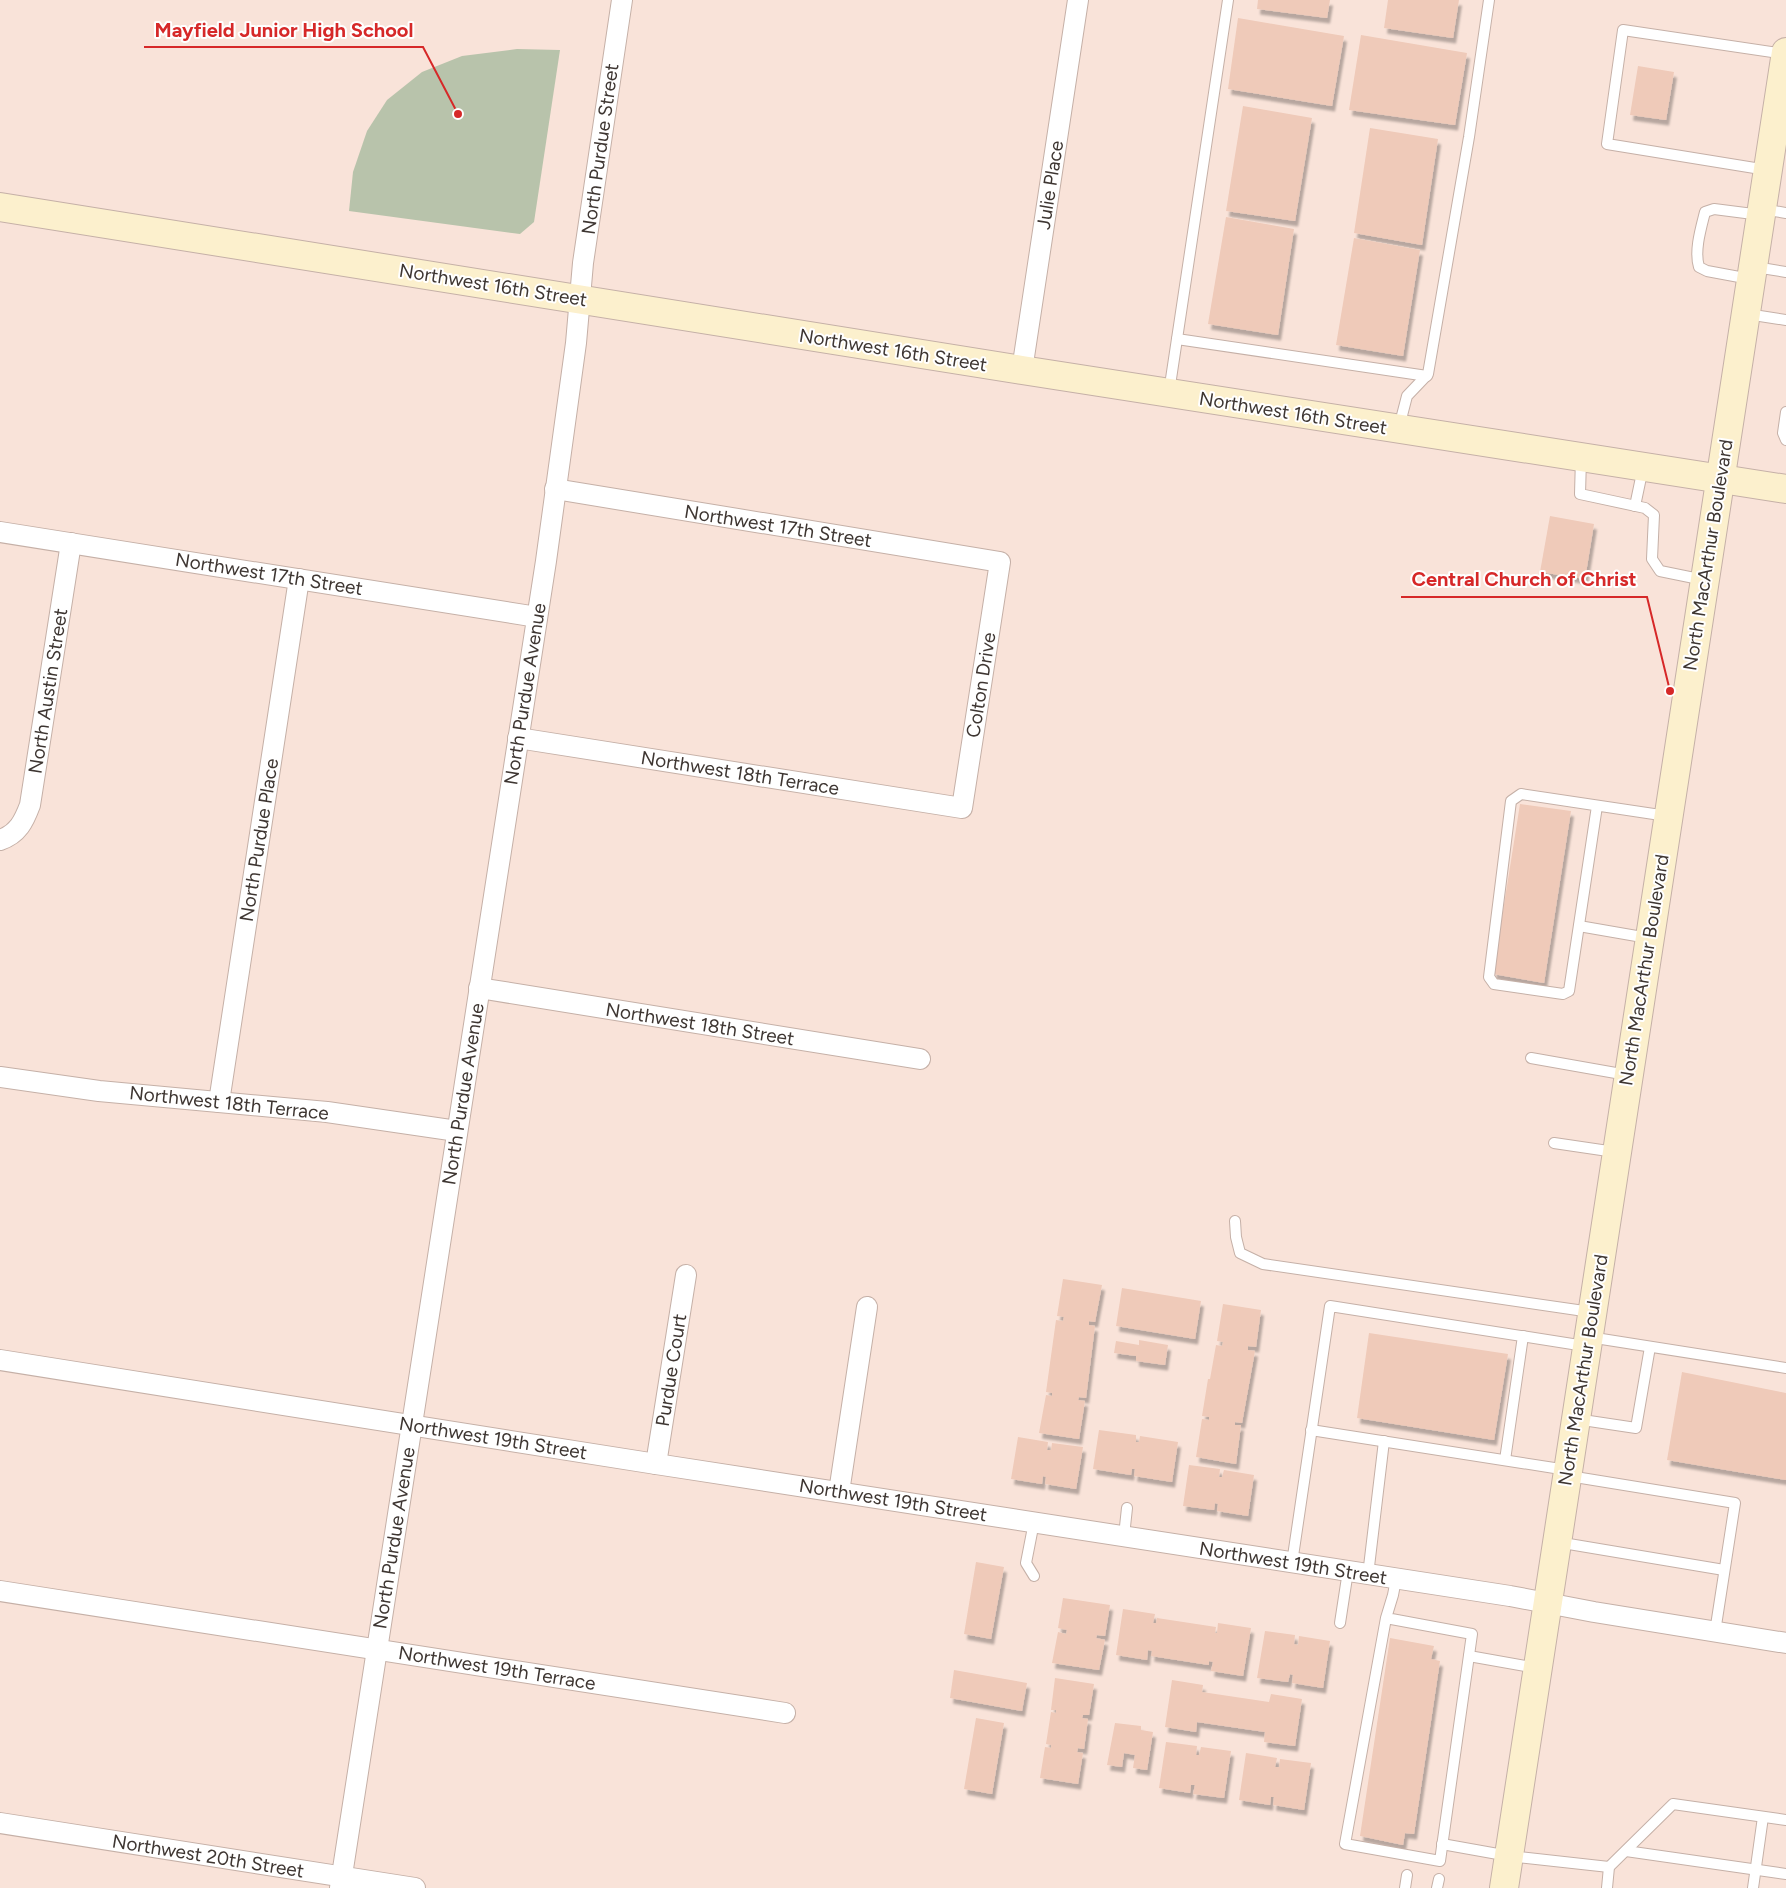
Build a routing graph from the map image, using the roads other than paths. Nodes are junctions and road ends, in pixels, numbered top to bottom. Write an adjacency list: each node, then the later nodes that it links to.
1 (622, 0): 12 (street, North Purdue Street)
2 (1078, 0): 16 (street, Julie Place)
3 (1228, 0): 15 (lane)
4 (1489, 0): 17 (lane)
5 (1786, 53): 6 (main road, North MacArthur Boulevard); 7 (lane)
6 (1784, 83): 7 (main road, North MacArthur Boulevard)
7 (1768, 170): 9 (main road, North MacArthur Boulevard)
8 (0, 207): 12 (main road, Northwest 16th Street)
9 (1769, 212): 11 (main road, North MacArthur Boulevard); 11 (lane)
10 (1786, 272): 11 (lane)
11 (1752, 273): 13 (main road, North MacArthur Boulevard)
12 (580, 299): 16 (main road, Northwest 16th Street); 25 (street, North Purdue Avenue)
13 (1745, 313): 14 (lane); 24 (main road, North MacArthur Boulevard)
14 (1786, 320)
15 (1177, 339): 17 (lane); 18 (lane)
16 (1022, 370): 18 (main road, Northwest 16th Street)
17 (1427, 376): 20 (lane)
18 (1168, 393): 20 (main road, Northwest 16th Street)
19 (1786, 412): 21 (lane)
20 (1399, 429): 22 (main road, Northwest 16th Street)
21 (1786, 440)
22 (1581, 457): 23 (main road, Northwest 16th Street); 27 (lane)
23 (1643, 467): 24 (main road, Northwest 16th Street); 27 (lane)
24 (1720, 478): 26 (main road, Northwest 16th Street); 32 (main road, North MacArthur Boulevard)
25 (555, 489): 30 (street, Northwest 17th Street); 33 (street, North Purdue Avenue)
26 (1786, 489)
27 (1636, 506): 32 (lane)
28 (0, 532): 29 (street, Northwest 17th Street)
29 (71, 543): 31 (street, Northwest 17th Street); 38 (street, North Austin Street)
30 (1000, 562): 36 (street, Colton Drive)
31 (299, 579): 33 (street, Northwest 17th Street); 46 (street, North Purdue Place)
32 (1704, 580): 37 (main road, North MacArthur Boulevard)
33 (537, 617): 34 (street, North Purdue Avenue)
34 (518, 738): 36 (street, Northwest 18th Terrace); 41 (street, North Purdue Avenue)
35 (1597, 806): 37 (lane); 39 (lane); 39 (lane)
36 (962, 808)
37 (1668, 816): 40 (main road, North MacArthur Boulevard)
38 (6, 837)
39 (1579, 926): 40 (lane)
40 (1649, 938): 44 (main road, North MacArthur Boulevard)
41 (479, 988): 43 (street, Northwest 18th Street); 47 (street, North Purdue Avenue)
42 (1531, 1058): 44 (lane)
43 (920, 1059)
44 (1628, 1075): 49 (main road, North MacArthur Boulevard)
45 (0, 1077): 46 (street, Northwest 18th Terrace)
46 (219, 1102): 47 (street, Northwest 18th Terrace)
47 (457, 1131): 59 (street, North Purdue Avenue)
48 (1554, 1143): 49 (lane)
49 (1616, 1152): 53 (main road, North MacArthur Boulevard)
50 (1235, 1221): 53 (lane)
51 (686, 1275): 63 (street, Purdue Court)
52 (867, 1306): 65 (street)
53 (1588, 1332): 54 (lane); 55 (lane); 58 (main road, North MacArthur Boulevard)
54 (1523, 1336): 60 (lane); 62 (lane)
55 (1650, 1347): 57 (lane); 58 (lane)
56 (0, 1360): 59 (street, Northwest 19th Street)
57 (1786, 1368)
58 (1575, 1419): 64 (main road, North MacArthur Boulevard)
59 (412, 1425): 63 (street, Northwest 19th Street); 82 (street, North Purdue Avenue)
60 (1311, 1430): 61 (lane); 70 (lane)
61 (1384, 1441): 62 (lane); 73 (lane)
62 (1505, 1460): 64 (lane)
63 (656, 1464): 65 (street, Northwest 19th Street)
64 (1567, 1473): 69 (main road, North MacArthur Boulevard); 71 (lane)
65 (838, 1492): 67 (street, Northwest 19th Street)
66 (1128, 1508): 68 (lane)
67 (1034, 1522): 68 (street, Northwest 19th Street); 74 (lane)
68 (1124, 1536): 70 (street, Northwest 19th Street)
69 (1556, 1542): 71 (lane); 77 (main road, North MacArthur Boulevard)
70 (1292, 1563): 72 (street, Northwest 19th Street)
71 (1724, 1570): 80 (lane)
72 (1348, 1572): 73 (street, Northwest 19th Street); 79 (lane)
73 (1368, 1575): 75 (street, Northwest 19th Street)
74 (1034, 1576)
75 (1396, 1579): 77 (street, Northwest 19th Street); 78 (lane)
76 (0, 1591): 82 (street, Northwest 19th Terrace)
77 (1547, 1603): 80 (street, Northwest 19th Street); 84 (main road, North MacArthur Boulevard)
78 (1386, 1618): 83 (lane); 89 (lane)
79 (1340, 1623)
80 (1715, 1632): 81 (street, Northwest 19th Street)
81 (1786, 1643)
82 (377, 1650): 85 (street, Northwest 19th Terrace); 96 (street, North Purdue Avenue)
83 (1469, 1656): 84 (lane); 89 (lane)
84 (1537, 1668): 91 (main road, North MacArthur Boulevard)
85 (786, 1713)
86 (1763, 1817): 87 (lane); 90 (lane); 93 (lane)
87 (1786, 1820)
88 (0, 1823): 96 (street, Northwest 20th Street)
89 (1442, 1844): 91 (lane)
90 (1626, 1851): 92 (lane); 93 (lane)
91 (1509, 1856): 92 (lane); 99 (main road, North MacArthur Boulevard)
92 (1609, 1867): 100 (lane)
93 (1755, 1870): 94 (lane); 101 (lane)
94 (1786, 1874)
95 (1407, 1876): 98 (lane)
96 (341, 1882): 97 (street, Northwest 20th Street)
97 (415, 1888)
98 (1405, 1888)
99 (1504, 1888)
100 (1607, 1888)
101 (1752, 1888)

